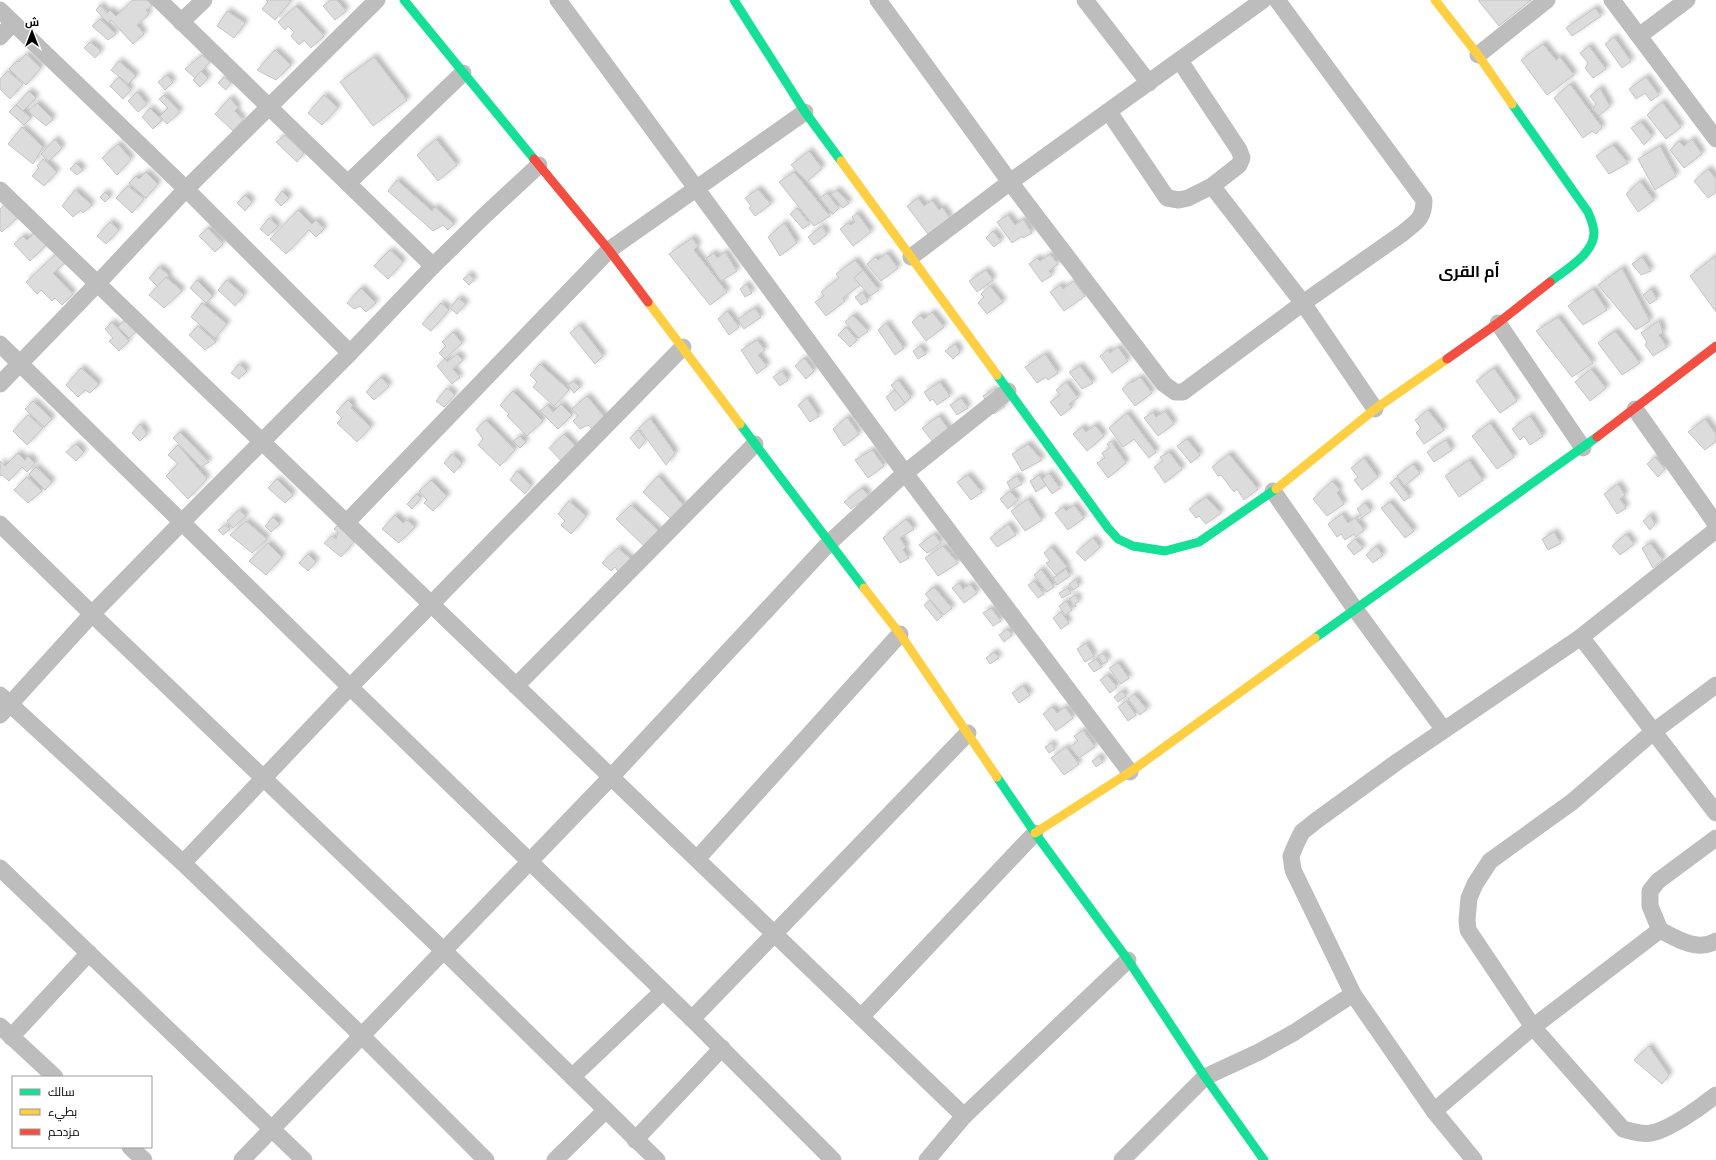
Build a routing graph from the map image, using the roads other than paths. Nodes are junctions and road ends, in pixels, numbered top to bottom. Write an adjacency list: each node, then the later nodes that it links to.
1 (159, 0): 16 (street)
2 (204, 0): 16 (street)
3 (377, 0): 24 (street)
4 (404, 0): 22 (street)
5 (558, 0): 32 (street)
6 (734, 0): 25 (street)
7 (878, 0): 29 (street)
8 (1085, 0): 23 (street)
9 (1263, 0): 21 (street)
10 (1277, 0): 39 (street)
11 (1435, 0): 20 (street)
12 (1547, 0): 20 (street)
13 (1612, 0): 18 (street)
14 (1687, 0): 18 (street)
15 (0, 10): 17 (street)
16 (181, 22): 24 (street)
17 (13, 23): 19 (street); 33 (street)
18 (1639, 36): 27 (street)
19 (0, 37)
20 (1478, 55): 40 (street)
21 (1180, 61): 23 (street); 31 (street)
22 (464, 73): 28 (street); 30 (street)
23 (1149, 83): 26 (street)
24 (269, 108): 30 (street); 33 (street)
25 (805, 112): 32 (street); 36 (street)
26 (1110, 112): 29 (street); 31 (street)
27 (1716, 139)
28 (539, 165): 35 (street); 37 (street)
29 (1010, 182): 36 (street); 39 (street)
30 (348, 183): 37 (street)
31 (1212, 186): 39 (street)
32 (697, 188): 35 (street); 53 (street)
33 (186, 189): 38 (street); 44 (street)
34 (0, 190): 38 (street)
35 (609, 250): 43 (street); 56 (street)
36 (911, 258): 47 (street)
37 (433, 266): 44 (street)
38 (97, 284): 45 (street); 50 (street)
39 (1303, 303): 48 (street)
40 (1498, 323): 48 (street); 52 (street)
41 (0, 344): 45 (street)
42 (1716, 346): 49 (street)
43 (683, 347): 51 (street); 61 (street)
44 (350, 353): 50 (street)
45 (20, 362): 46 (street); 55 (street)
46 (0, 384)
47 (1008, 391): 53 (street); 54 (street)
48 (1375, 409): 54 (street)
49 (1635, 409): 52 (street); 58 (street)
50 (261, 441): 55 (street); 56 (street)
51 (755, 444): 60 (street); 67 (street)
52 (1583, 448): 62 (street)
53 (905, 473): 60 (street); 73 (street)
54 (1273, 492): 62 (street)
55 (182, 522): 63 (street); 68 (street)
56 (346, 523): 61 (street)
57 (0, 524): 63 (street)
58 (1716, 524)
59 (1716, 530): 65 (street)
60 (829, 543): 64 (street); 74 (street)
61 (431, 604): 67 (street); 68 (street)
62 (1355, 609): 70 (street); 73 (street)
63 (92, 614): 69 (street); 75 (street)
64 (900, 634): 71 (street); 79 (street)
65 (1581, 637): 70 (street); 72 (street)
66 (1716, 685): 72 (street)
67 (516, 686): 74 (street)
68 (350, 687): 75 (street); 80 (street)
69 (3, 705): 81 (street)
70 (1444, 730): 90 (street)
71 (968, 732): 77 (street); 84 (street)
72 (1653, 732): 76 (street); 93 (street)
73 (1130, 772): 77 (street)
74 (611, 777): 79 (street); 80 (street)
75 (264, 778): 81 (street); 86 (street)
76 (1716, 813)
77 (1035, 833): 88 (street); 91 (street)
78 (1716, 838): 83 (street)
79 (697, 859): 84 (street)
80 (530, 861): 86 (street); 89 (street)
81 (183, 863): 95 (street)
82 (0, 868): 87 (street)
83 (1660, 930): 85 (street); 93 (street)
84 (775, 934): 91 (street); 92 (street)
85 (1716, 941)
86 (444, 951): 95 (street); 98 (street)
87 (89, 953): 94 (street); 104 (street)
88 (1128, 960): 99 (street); 103 (street)
89 (663, 990): 92 (street); 98 (street)
90 (1353, 994): 99 (street); 102 (street)
91 (861, 1017): 103 (street)
92 (692, 1019): 96 (street)
93 (1533, 1027): 100 (street); 102 (street)
94 (6, 1031): 97 (street)
95 (362, 1036): 104 (street); 110 (street)
96 (722, 1048): 105 (street); 113 (street)
97 (54, 1076)
98 (572, 1077): 101 (street)
99 (1205, 1077): 115 (street); 116 (street)
100 (1716, 1095)
101 (606, 1110): 105 (street); 111 (street)
102 (1434, 1111): 117 (street)
103 (964, 1116): 114 (street)
104 (272, 1130): 108 (street); 109 (street)
105 (635, 1140): 112 (street)
106 (131, 1148): 107 (street)
107 (144, 1160)
108 (242, 1160)
109 (304, 1160)
110 (486, 1160)
111 (555, 1160)
112 (657, 1160)
113 (833, 1160)
114 (926, 1160)
115 (1122, 1160)
116 (1264, 1160)
117 (1474, 1160)

